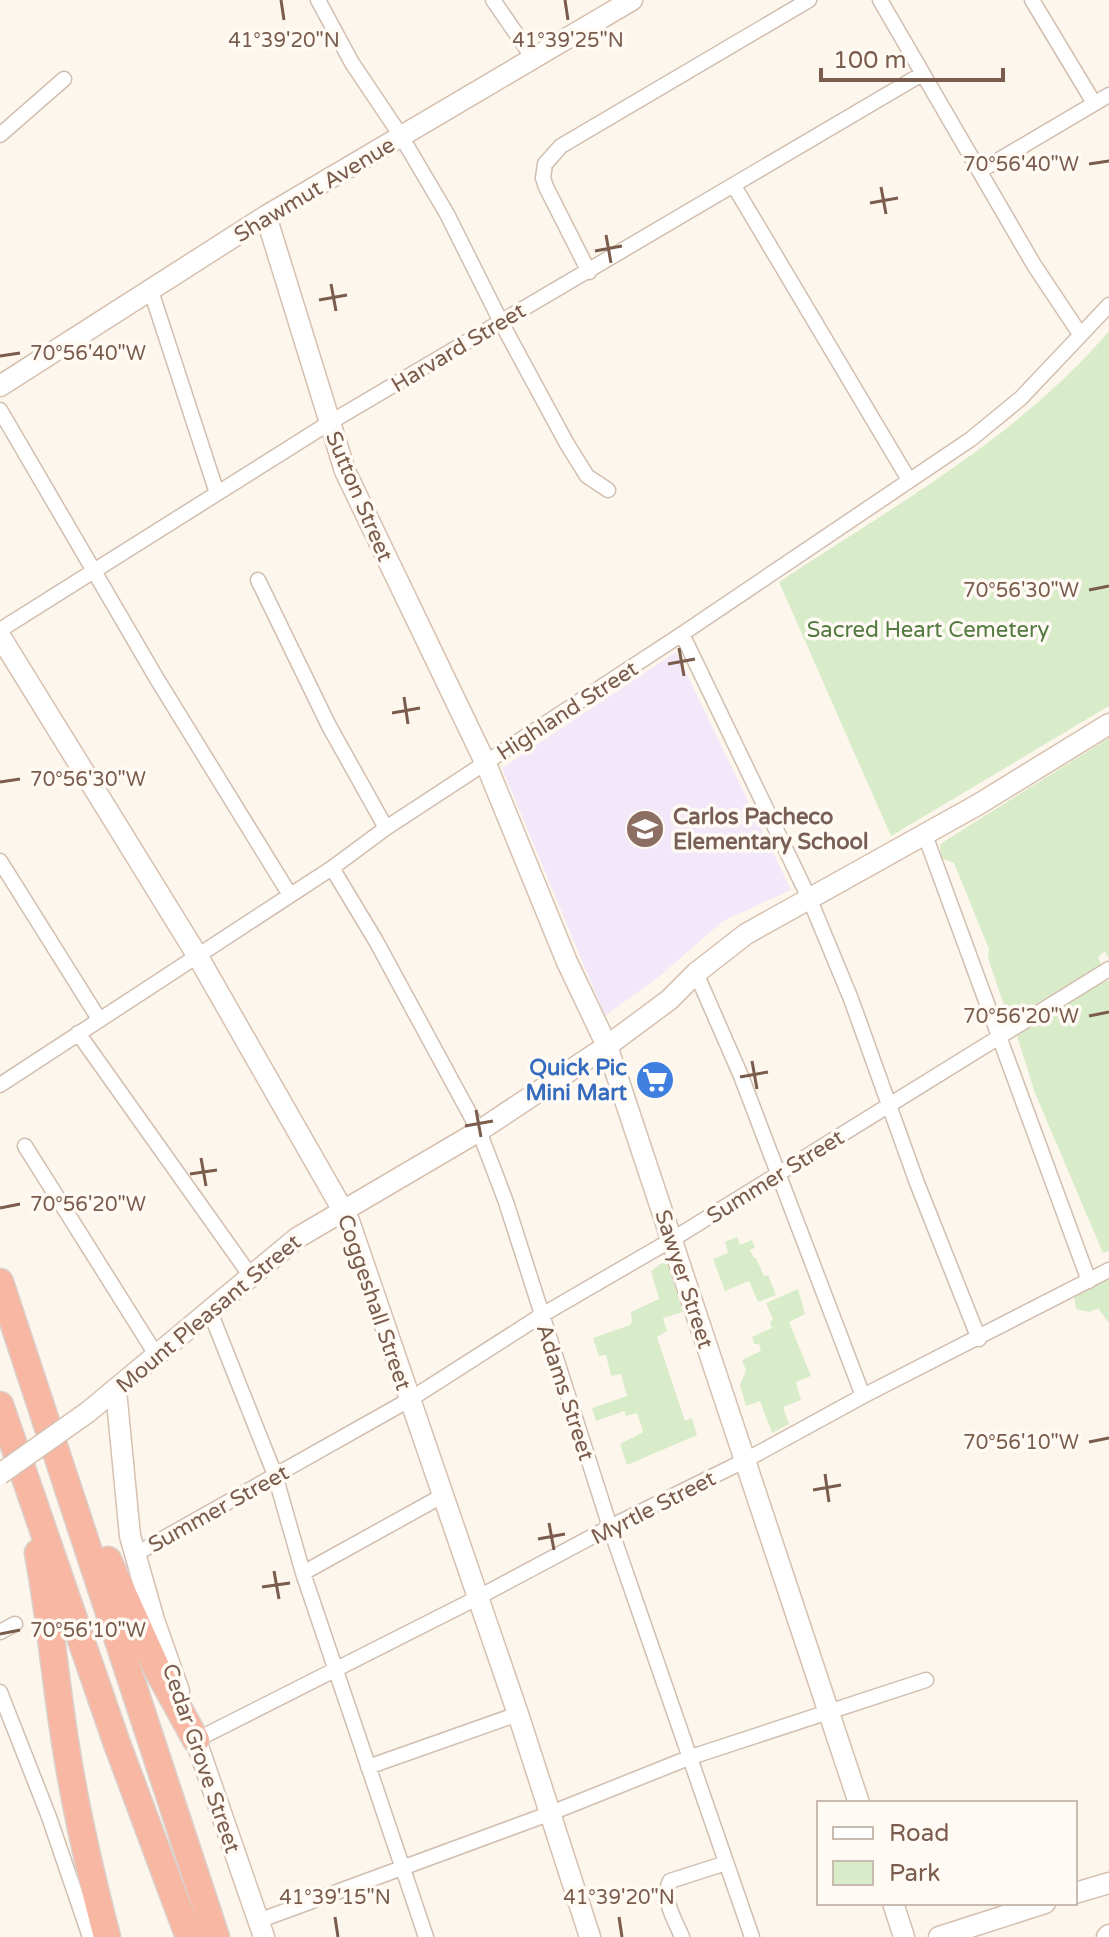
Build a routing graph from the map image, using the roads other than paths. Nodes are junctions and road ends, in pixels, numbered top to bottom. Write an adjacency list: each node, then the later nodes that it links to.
1 (318, 0): 13 (street)
2 (493, 0): 7 (street)
3 (809, 0): 17 (street)
4 (880, 0): 8 (street)
5 (1032, 0): 11 (street)
6 (628, 1): 7 (street, Shawmut Avenue)
7 (533, 58): 13 (street, Shawmut Avenue)
8 (922, 74): 14 (street); 15 (street, Harvard Street)
9 (64, 79): 12 (street)
10 (1109, 95): 11 (street)
11 (1094, 103): 14 (street)
12 (0, 135)
13 (401, 136): 16 (street, Shawmut Avenue); 20 (street)
14 (980, 171): 21 (street)
15 (734, 186): 17 (street, Harvard Street); 25 (street)
16 (266, 216): 18 (street, Shawmut Avenue); 24 (street, Sutton Street)
17 (589, 272): 20 (street, Harvard Street)
18 (151, 291): 22 (street, Shawmut Avenue); 27 (street)
19 (1109, 305): 21 (street, Highland Street)
20 (501, 322): 24 (street, Harvard Street); 26 (street)
21 (1080, 334): 25 (street, Highland Street)
22 (0, 386)
23 (0, 410): 28 (street)
24 (329, 423): 27 (street, Harvard Street); 34 (street, Sutton Street)
25 (909, 480): 31 (street, Highland Street)
26 (608, 490)
27 (217, 493): 28 (street, Harvard Street)
28 (93, 572): 30 (street, Harvard Street); 39 (street)
29 (258, 580): 35 (street)
30 (0, 630)
31 (682, 634): 34 (street, Highland Street); 40 (street)
32 (0, 636): 41 (street, Coggeshall Street)
33 (1109, 724): 36 (street, Mount Pleasant Street)
34 (486, 764): 35 (street, Highland Street); 47 (street, Sawyer Street)
35 (386, 828): 38 (street, Highland Street)
36 (925, 835): 40 (street, Mount Pleasant Street); 46 (street)
37 (0, 861): 44 (street)
38 (332, 868): 39 (street, Highland Street); 50 (street, Adams Street)
39 (290, 895): 41 (street, Highland Street)
40 (810, 900): 43 (street, Mount Pleasant Street); 49 (street)
41 (197, 955): 44 (street, Highland Street); 53 (street, Coggeshall Street)
42 (1109, 969): 46 (street, Summer Street)
43 (696, 973): 47 (street, Mount Pleasant Street); 52 (street)
44 (99, 1019): 45 (street, Highland Street)
45 (78, 1033): 48 (street, Highland Street); 56 (street)
46 (998, 1036): 49 (street, Summer Street); 57 (street)
47 (607, 1046): 50 (street, Mount Pleasant Street); 54 (street, Sawyer Street)
48 (0, 1085)
49 (890, 1105): 52 (street, Summer Street); 61 (street)
50 (479, 1131): 53 (street, Mount Pleasant Street); 60 (street, Adams Street)
51 (25, 1146): 62 (street)
52 (777, 1174): 54 (street, Summer Street); 64 (street)
53 (343, 1209): 56 (street, Mount Pleasant Street); 65 (street, Coggeshall Street)
54 (673, 1239): 60 (street, Summer Street); 68 (street, Sawyer Street)
55 (1109, 1270): 57 (street, Myrtle Street)
56 (250, 1275): 59 (street, Mount Pleasant Street)
57 (1089, 1281): 61 (street, Myrtle Street)
58 (0, 1282): 67 (highway)
59 (209, 1309): 62 (street, Mount Pleasant Street); 69 (street)
60 (542, 1315): 65 (street, Summer Street); 72 (street, Adams Street)
61 (979, 1339): 64 (street, Myrtle Street)
62 (155, 1353): 63 (street, Mount Pleasant Street)
63 (116, 1390): 70 (street, Mount Pleasant Street, bridge); 73 (street, Cedar Grove Street)
64 (863, 1396): 68 (street, Myrtle Street)
65 (409, 1400): 69 (street, Summer Street); 71 (street, Coggeshall Street)
66 (0, 1405): 70 (highway)
67 (58, 1456): 83 (highway); 98 (highway)
68 (744, 1461): 72 (street, Myrtle Street); 81 (street, Sawyer Street)
69 (275, 1475): 73 (street, Summer Street); 74 (street)
70 (12, 1477): 96 (highway); 97 (highway)
71 (442, 1496): 74 (street); 75 (street, Coggeshall Street)
72 (610, 1527): 75 (street, Myrtle Street); 84 (street, Adams Street)
73 (134, 1555): 83 (street, Cedar Grove Street)
74 (303, 1573): 78 (street)
75 (477, 1598): 78 (street, Myrtle Street); 82 (street, Coggeshall Street)
76 (15, 1624): 77 (street)
77 (0, 1632)
78 (335, 1671): 83 (street, Myrtle Street); 85 (street)
79 (926, 1680): 81 (street)
80 (0, 1692): 95 (street)
81 (829, 1712): 84 (street); 86 (street, Sawyer Street)
82 (518, 1714): 85 (street); 87 (street, Coggeshall Street)
83 (196, 1740): 94 (street, Cedar Grove Street)
84 (691, 1757): 87 (street); 88 (street, Adams Street)
85 (368, 1767): 89 (street)
86 (858, 1801)
87 (551, 1813): 89 (street); 100 (street, Coggeshall Street)
88 (726, 1863): 101 (street); 102 (street, Adams Street)
89 (401, 1867): 94 (street); 99 (street)
90 (1109, 1883): 91 (street)
91 (1077, 1892)
92 (894, 1905): 103 (street)
93 (1039, 1905): 104 (street)
94 (261, 1929)
95 (90, 1937)
96 (107, 1937)
97 (189, 1937)
98 (216, 1937)
99 (426, 1937)
100 (590, 1937)
101 (682, 1937)
102 (750, 1937)
103 (904, 1937)
104 (939, 1937)

